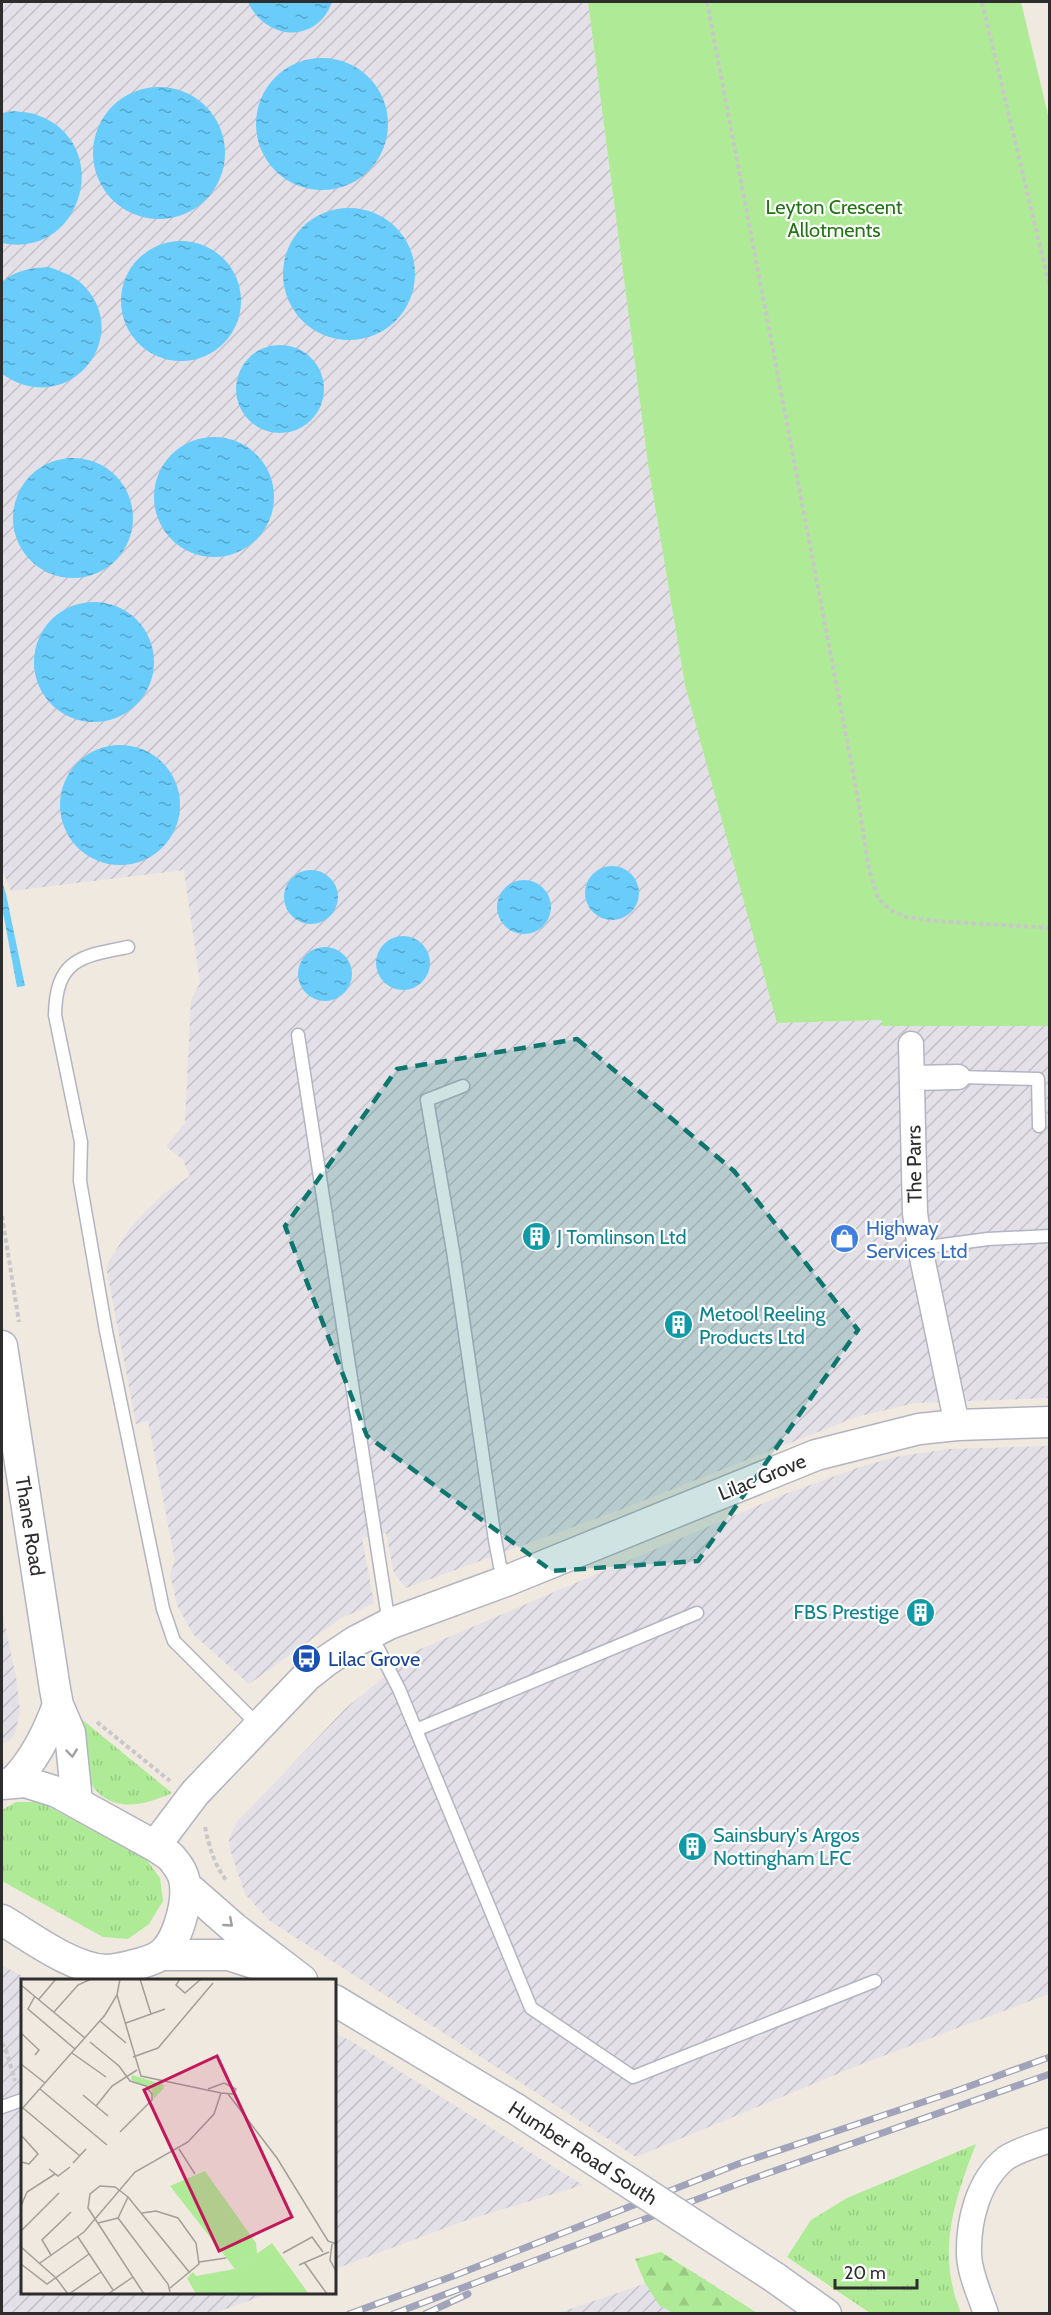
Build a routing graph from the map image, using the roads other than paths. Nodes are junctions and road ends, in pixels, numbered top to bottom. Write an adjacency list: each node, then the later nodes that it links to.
1 (129, 947): 17 (lane)
2 (298, 1035): 15 (lane)
3 (911, 1044): 5 (street, The Parrs)
4 (957, 1077): 5 (street); 7 (lane)
5 (913, 1078): 9 (street, The Parrs)
6 (463, 1086): 13 (lane)
7 (1039, 1126)
8 (1050, 1236): 9 (lane)
9 (920, 1248): 12 (street, The Parrs)
10 (2, 1346): 16 (street, Thane Road)
11 (1050, 1422): 12 (street, Lilac Grove)
12 (957, 1425): 13 (street, Lilac Grove)
13 (506, 1581): 15 (street, Lilac Grove)
14 (697, 1613): 18 (lane)
15 (380, 1629): 17 (street, Lilac Grove); 18 (lane)
16 (58, 1705): 19 (street, Thane Road); 20 (street, Thane Road, one-way to 20)
17 (258, 1725): 21 (street, Lilac Grove)
18 (416, 1730): 26 (lane)
19 (8, 1782): 20 (street)
20 (76, 1802): 21 (street)
21 (155, 1846): 22 (street)
22 (185, 1885): 24 (street); 25 (street, one-way to 25)
23 (2, 1920): 24 (street)
24 (161, 1955): 25 (street)
25 (297, 1978)
26 (875, 1981)
27 (336, 2001): 31 (street, Humber Road South, bridge)
28 (21, 2101): 29 (lane)
29 (2, 2107)
30 (1050, 2140): 32 (street)
31 (826, 2313)
32 (986, 2313)

